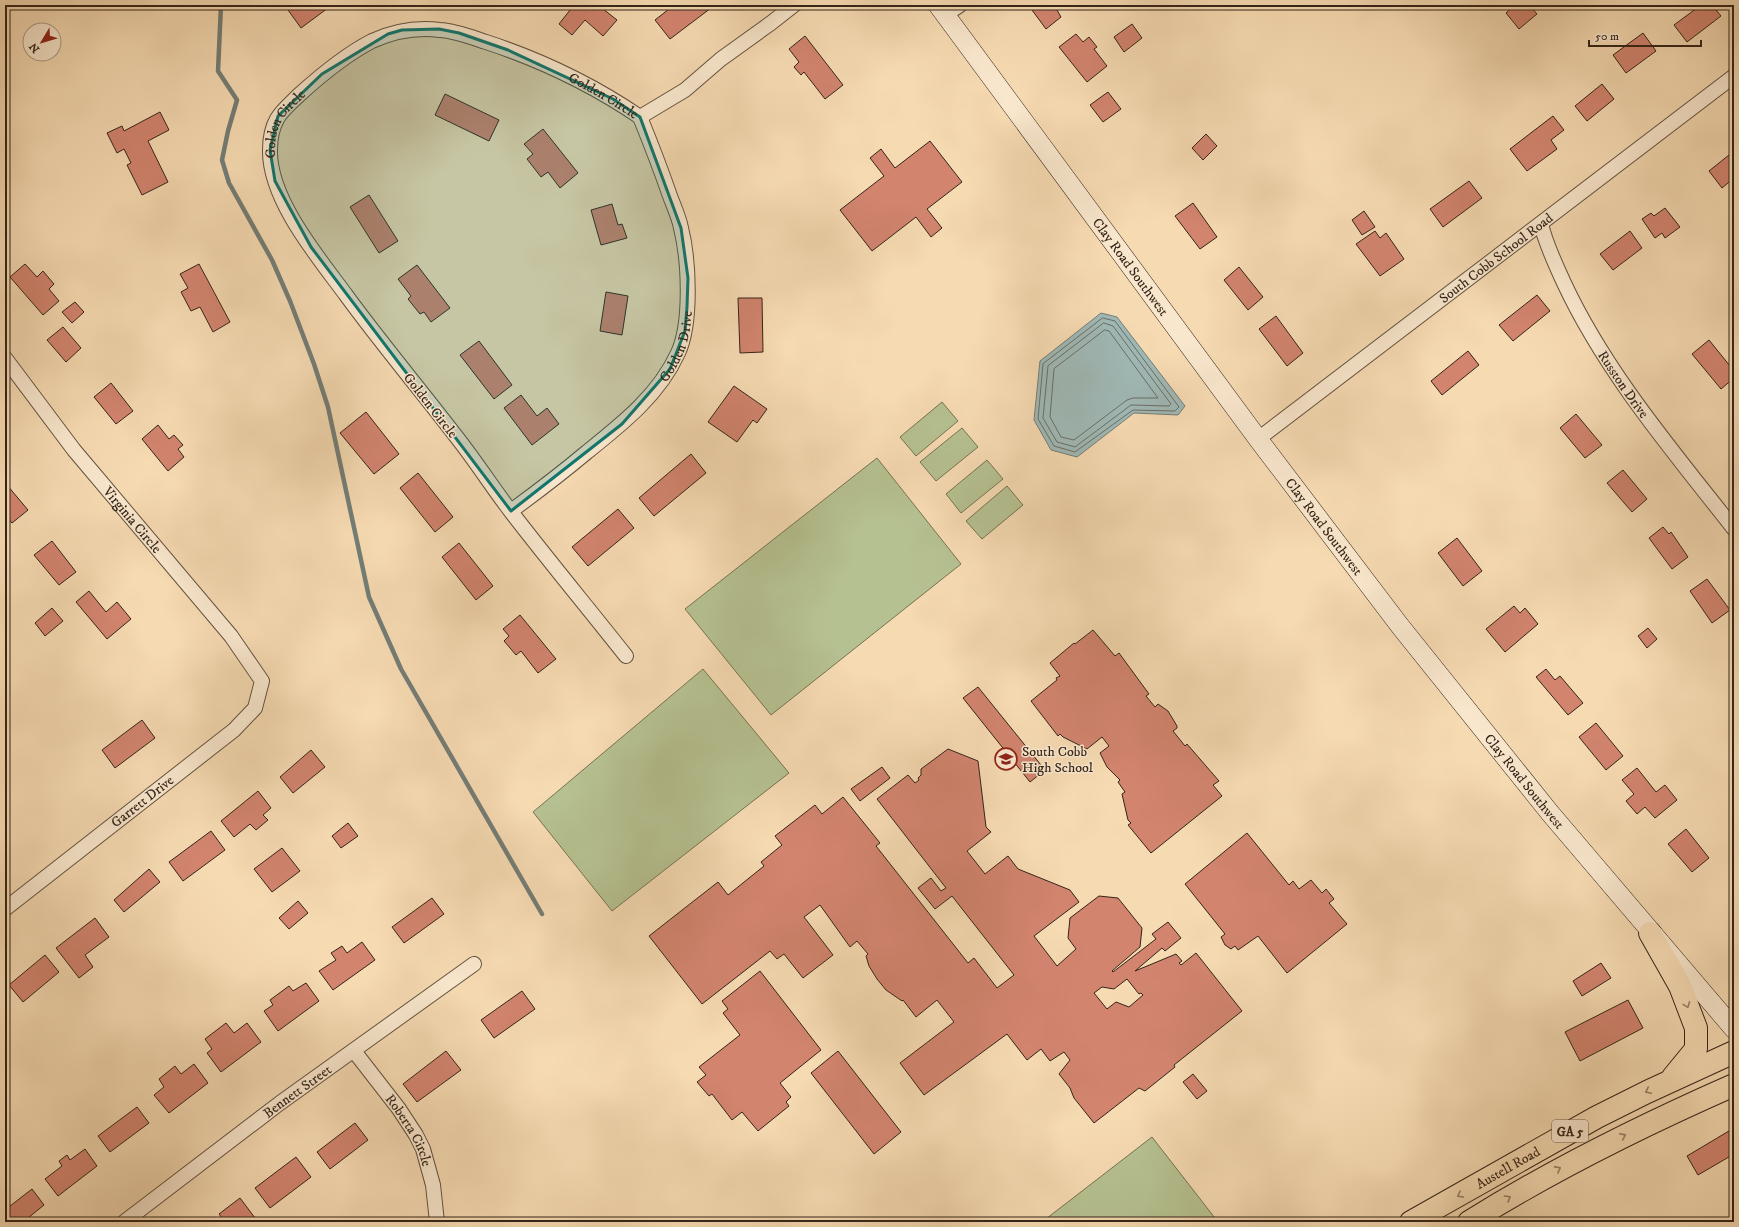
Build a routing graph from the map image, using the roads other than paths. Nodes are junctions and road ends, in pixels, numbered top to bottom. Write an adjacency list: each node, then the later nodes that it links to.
1 (794, 5): 4 (street, Golden Circle)
2 (948, 8): 7 (street, Clay Road Southwest)
3 (1734, 76): 5 (street, South Cobb School Road)
4 (640, 117): 8 (street, Golden Drive); 8 (street, Golden Circle)
5 (1541, 224): 7 (street, South Cobb School Road); 9 (street, Russton Drive)
6 (5, 358): 11 (street, Virginia Circle)
7 (1258, 439): 13 (street, Clay Road Southwest)
8 (510, 511): 10 (street, Golden Circle)
9 (1734, 529)
10 (626, 656)
11 (262, 681): 12 (street, Garrett Drive)
12 (5, 907)
13 (1650, 933): 15 (street, Clay Road Southwest); 18 (main road, one-way to 18)
14 (474, 964): 16 (street, Bennett Street)
15 (1734, 1029)
16 (354, 1051): 20 (street, Bennett Street); 21 (street, Roberta Circle)
17 (1734, 1052): 18 (main road, Austell Road / GA 5)
18 (1670, 1081): 22 (main road, Austell Road / GA 5, one-way to 22)
19 (1734, 1085): 23 (main road, Austell Road / GA 5, one-way to 19)
20 (124, 1222)
21 (437, 1222)
22 (1412, 1222)
23 (1469, 1222)

